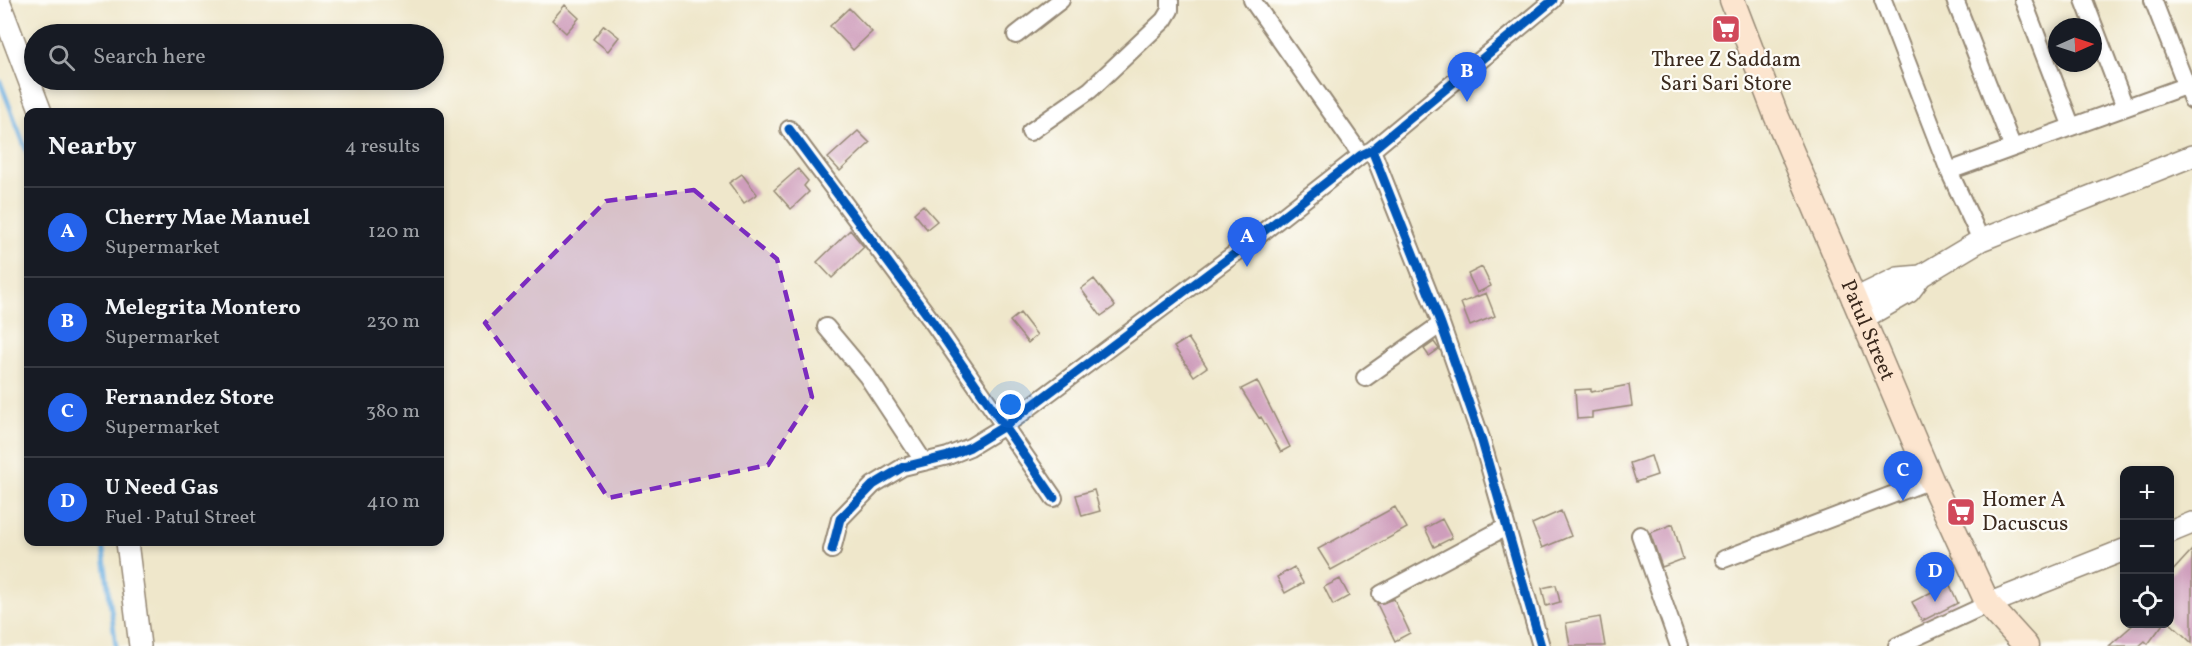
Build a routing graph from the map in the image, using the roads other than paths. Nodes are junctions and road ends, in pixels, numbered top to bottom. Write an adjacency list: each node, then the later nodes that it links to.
1 (1061, 0): 12 (street)
2 (1170, 0): 20 (street)
3 (1251, 0): 22 (street)
4 (1553, 0): 22 (street)
5 (1732, 0): 26 (main road, Patul Street)
6 (1883, 0): 24 (street)
7 (1955, 0): 21 (street)
8 (2023, 0): 18 (street)
9 (2084, 0): 16 (street)
10 (2153, 0): 15 (street)
11 (0, 4): 13 (street)
12 (1016, 35)
13 (24, 67)
14 (33, 90): 17 (street)
15 (2189, 93): 16 (street)
16 (2125, 107): 18 (street)
17 (39, 108)
18 (2071, 125): 21 (street)
19 (789, 129): 30 (street)
20 (1030, 132)
21 (2012, 147): 24 (street)
22 (1367, 153): 27 (street); 30 (street)
23 (2192, 156): 25 (street)
24 (1949, 171): 25 (street)
25 (1981, 240): 26 (street)
26 (1858, 310): 32 (main road, Patul Street)
27 (1441, 324): 29 (street); 35 (street)
28 (826, 327): 31 (street)
29 (1365, 378)
30 (1006, 425): 31 (street); 33 (street)
31 (924, 462): 39 (street)
32 (1931, 480): 41 (street); 43 (main road, Patul Street)
33 (1054, 498)
34 (2192, 523): 36 (street)
35 (1506, 527): 42 (street); 45 (street)
36 (2174, 530)
37 (1640, 535): 46 (street)
38 (128, 546): 44 (street)
39 (832, 550)
40 (2120, 552): 43 (street)
41 (1724, 559)
42 (1381, 594)
43 (1988, 604): 47 (street); 48 (main road, Patul Street)
44 (140, 646)
45 (1541, 646)
46 (1679, 646)
47 (1897, 646)
48 (2026, 646)

